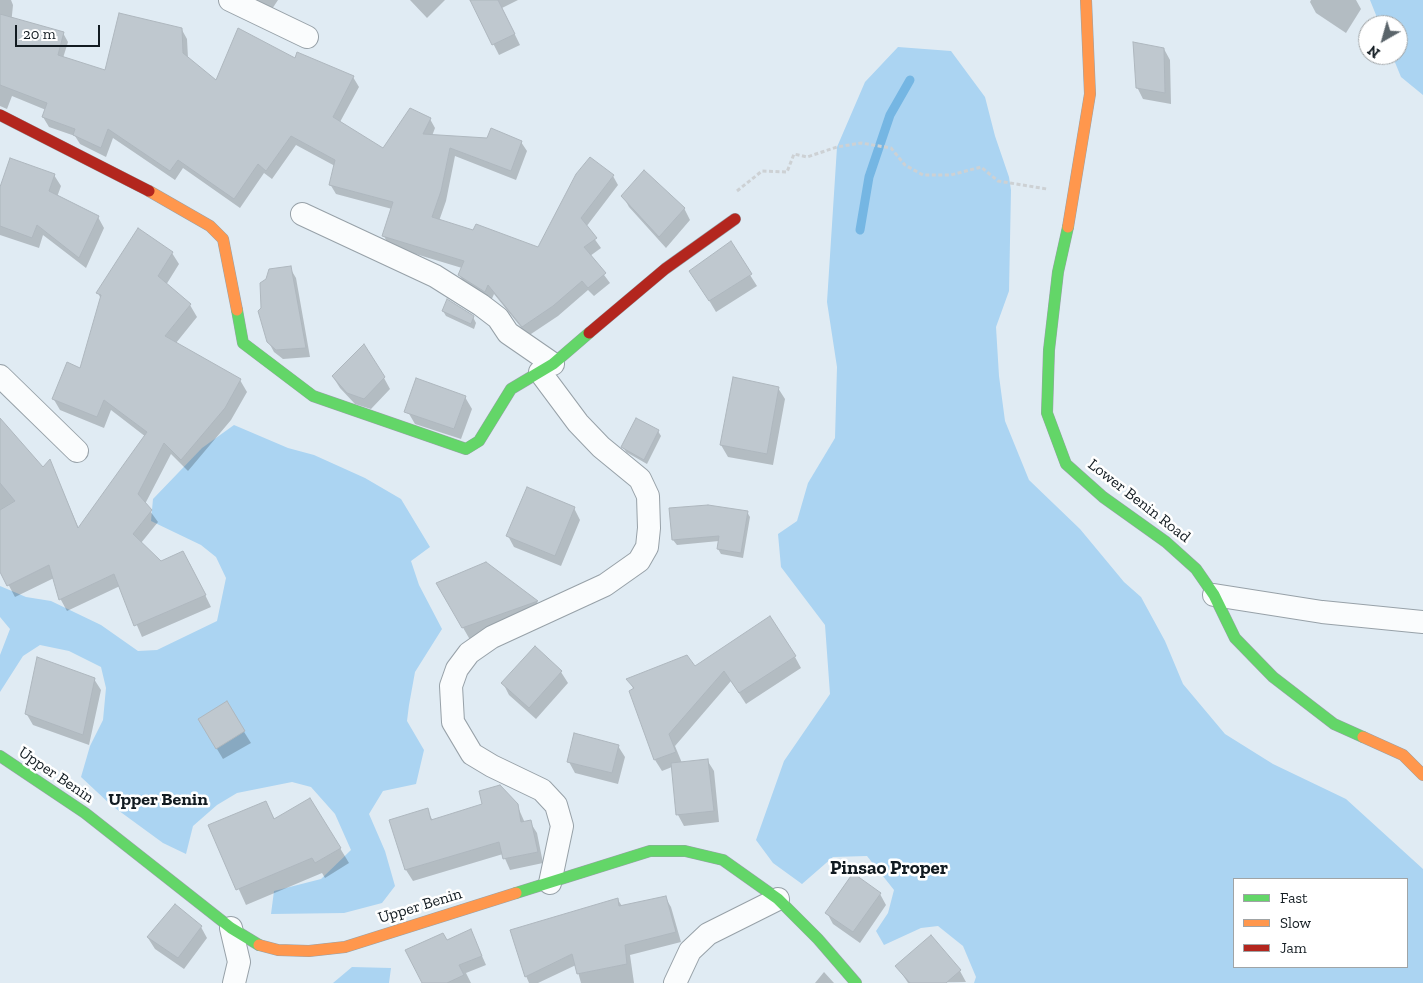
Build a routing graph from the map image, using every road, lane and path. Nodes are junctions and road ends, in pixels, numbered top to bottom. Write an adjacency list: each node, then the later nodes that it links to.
1 (230, 0): 3 (street)
2 (1086, 0): 5 (street, Lower Benin Road)
3 (307, 37)
4 (0, 115): 8 (street)
5 (1075, 194): 7 (path); 11 (street, Lower Benin Road)
6 (302, 214): 8 (street)
7 (735, 218): 8 (street)
8 (547, 368): 15 (street)
9 (0, 376): 10 (street)
10 (77, 451)
11 (1214, 595): 12 (street); 14 (street, Lower Benin Road)
12 (1423, 622)
13 (0, 756): 17 (street, Upper Benin)
14 (1423, 774)
15 (550, 883): 16 (street, Upper Benin); 17 (street, Upper Benin)
16 (778, 899): 19 (street); 20 (street, Upper Benin)
17 (231, 928): 18 (street)
18 (234, 983)
19 (675, 983)
20 (856, 983)

